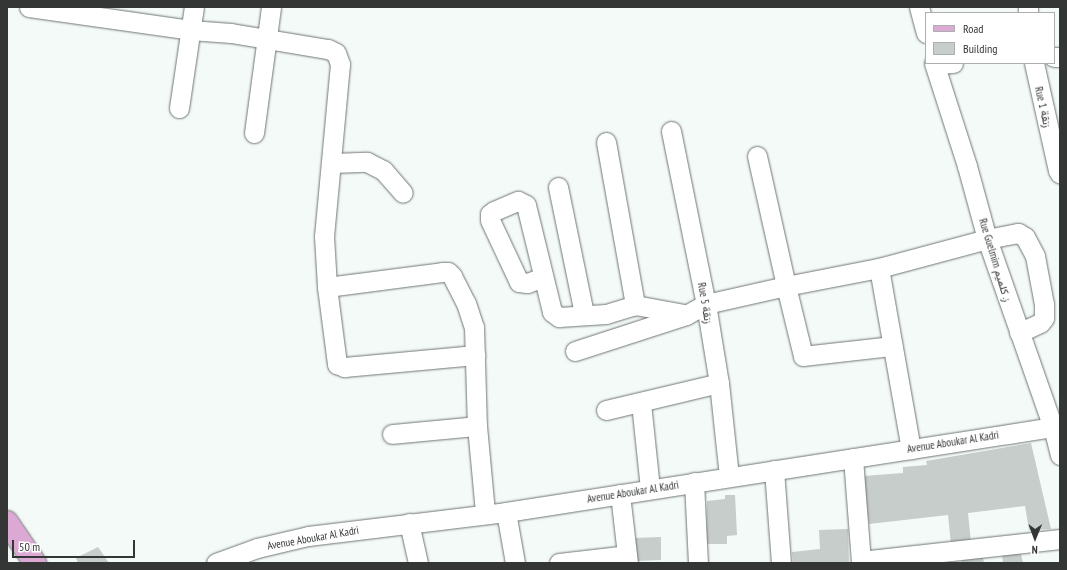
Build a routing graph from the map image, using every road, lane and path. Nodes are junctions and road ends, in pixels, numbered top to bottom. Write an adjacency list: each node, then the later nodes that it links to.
1 (29, 7): 6 (street)
2 (194, 7): 6 (street)
3 (271, 7): 7 (street)
4 (919, 7): 5 (street)
5 (925, 29)
6 (190, 30): 7 (street); 10 (street)
7 (266, 40): 12 (street); 15 (street)
8 (941, 64): 19 (street, Rue Guelmim ز. كلميم)
9 (1034, 64): 16 (street, Rue 1 زنقة)
10 (180, 108)
11 (671, 131): 25 (street, Rue 5 زنقة)
12 (254, 133)
13 (606, 142): 24 (street)
14 (757, 156): 22 (street)
15 (331, 163): 18 (street); 23 (street)
16 (1060, 174)
17 (558, 187): 26 (street)
18 (403, 193)
19 (987, 239): 20 (street); 28 (street, Rue Guelmim ز. كلميم); 28 (street)
20 (879, 268): 22 (street); 29 (street)
21 (543, 278): 26 (street)
22 (786, 286): 25 (street); 29 (street)
23 (327, 287): 31 (street); 31 (street)
24 (635, 304): 26 (street); 27 (street)
25 (706, 304): 27 (street); 32 (street, Rue 5 زنقة)
26 (584, 314)
27 (686, 315): 30 (street)
28 (1019, 333): 35 (street, Rue Guelmim ز. كلميم)
29 (892, 346): 38 (street)
30 (575, 351)
31 (475, 355): 36 (street)
32 (719, 383): 33 (street); 42 (street, Rue 5 زنقة)
33 (641, 403): 34 (street); 44 (street)
34 (606, 410)
35 (1058, 425): 38 (street, Avenue Aboukar Al Kadri); 39 (street, Rue Guelmim ز. كلميم)
36 (477, 426): 37 (street); 47 (street)
37 (392, 434)
38 (911, 449): 40 (street, Avenue Aboukar Al Kadri)
39 (1060, 455)
40 (853, 458): 41 (street, Avenue Aboukar Al Kadri); 52 (street)
41 (774, 470): 42 (street, Avenue Aboukar Al Kadri); 59 (street)
42 (729, 476): 43 (street, Avenue Aboukar Al Kadri)
43 (694, 482): 44 (street, Avenue Aboukar Al Kadri); 58 (street)
44 (650, 488): 45 (street, Avenue Aboukar Al Kadri)
45 (620, 494): 46 (street, Avenue Aboukar Al Kadri); 51 (street)
46 (506, 512): 47 (street, Avenue Aboukar Al Kadri); 56 (street)
47 (485, 514): 49 (street, Avenue Aboukar Al Kadri)
48 (7, 522): 53 (main road)
49 (409, 523): 54 (street, Avenue Aboukar Al Kadri); 55 (street)
50 (1060, 539): 52 (street)
51 (627, 559): 57 (street)
52 (861, 562)
53 (35, 563)
54 (216, 563)
55 (418, 563)
56 (515, 563)
57 (559, 563)
58 (698, 563)
59 (781, 563)

